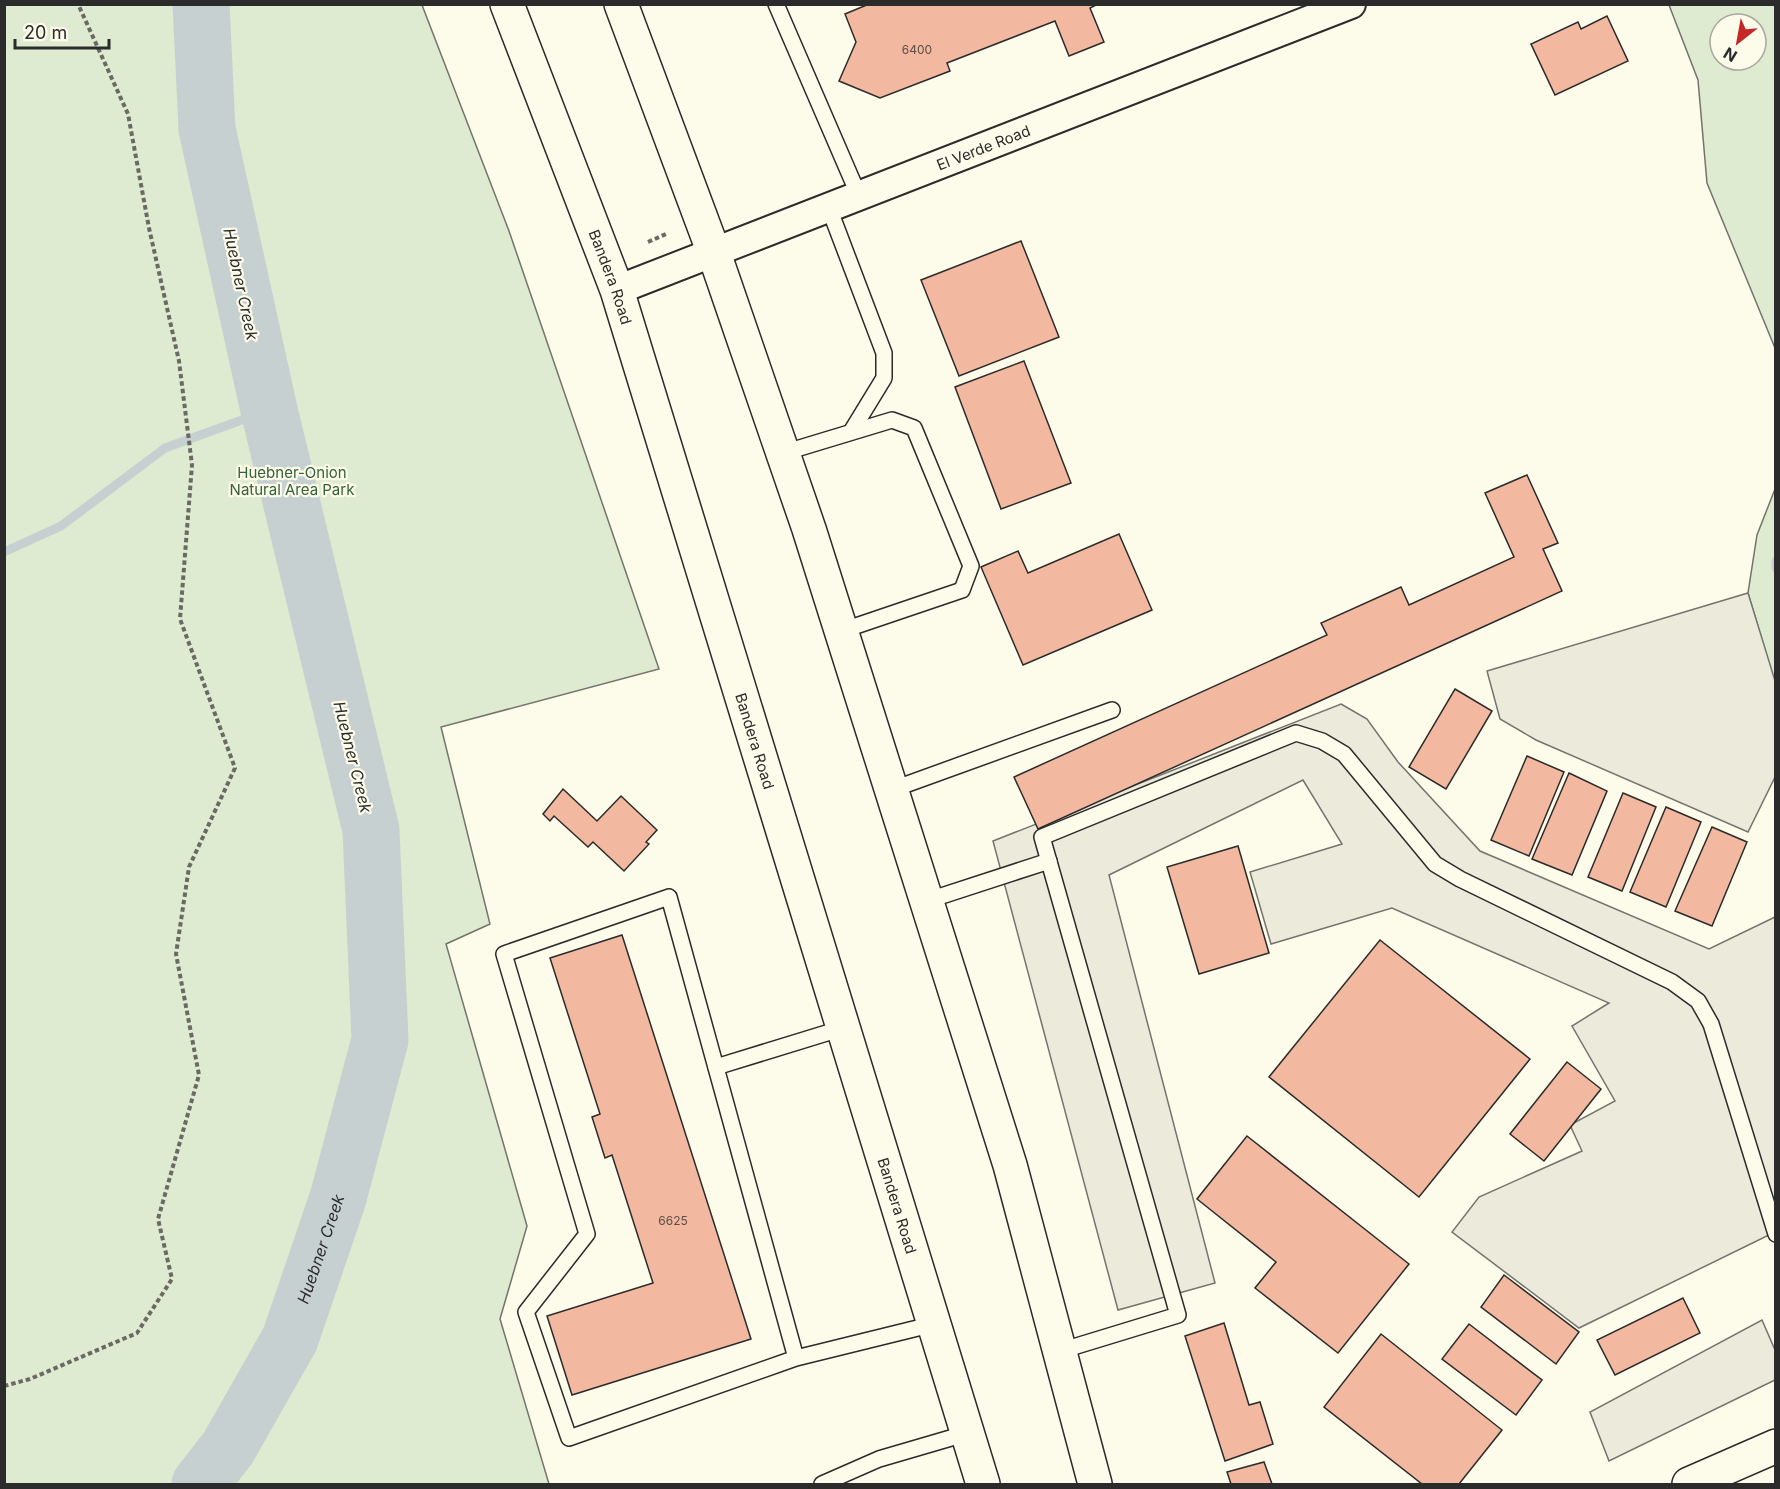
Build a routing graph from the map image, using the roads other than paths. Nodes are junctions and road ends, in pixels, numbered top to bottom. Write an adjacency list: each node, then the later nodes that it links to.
1 (507, 4): 9 (main road, Bandera Road)
2 (621, 4): 8 (main road)
3 (776, 4): 6 (lane)
4 (1351, 4): 5 (street, El Verde Road)
5 (1321, 10): 6 (street, El Verde Road)
6 (859, 196): 7 (street, El Verde Road)
7 (829, 208): 8 (street, El Verde Road); 10 (lane)
8 (714, 253): 9 (street, El Verde Road); 11 (main road)
9 (617, 290): 17 (main road, Bandera Road)
10 (851, 432): 11 (lane); 12 (lane)
11 (783, 453): 12 (main road)
12 (841, 631): 14 (main road)
13 (1112, 710): 14 (lane)
14 (891, 790): 16 (main road)
15 (1049, 861): 16 (lane); 19 (lane); 21 (lane)
16 (926, 901): 21 (main road)
17 (843, 1029): 18 (lane); 20 (main road, Bandera Road)
18 (716, 1067): 22 (lane); 22 (lane)
19 (1776, 1234)
20 (934, 1324): 22 (lane); 23 (main road, Bandera Road)
21 (1060, 1351): 29 (main road)
22 (796, 1358)
23 (968, 1433): 25 (lane); 28 (main road, Bandera Road)
24 (1776, 1446): 26 (main road)
25 (844, 1480): 27 (lane)
26 (1693, 1484)
27 (822, 1485)
28 (983, 1485)
29 (1095, 1485)

